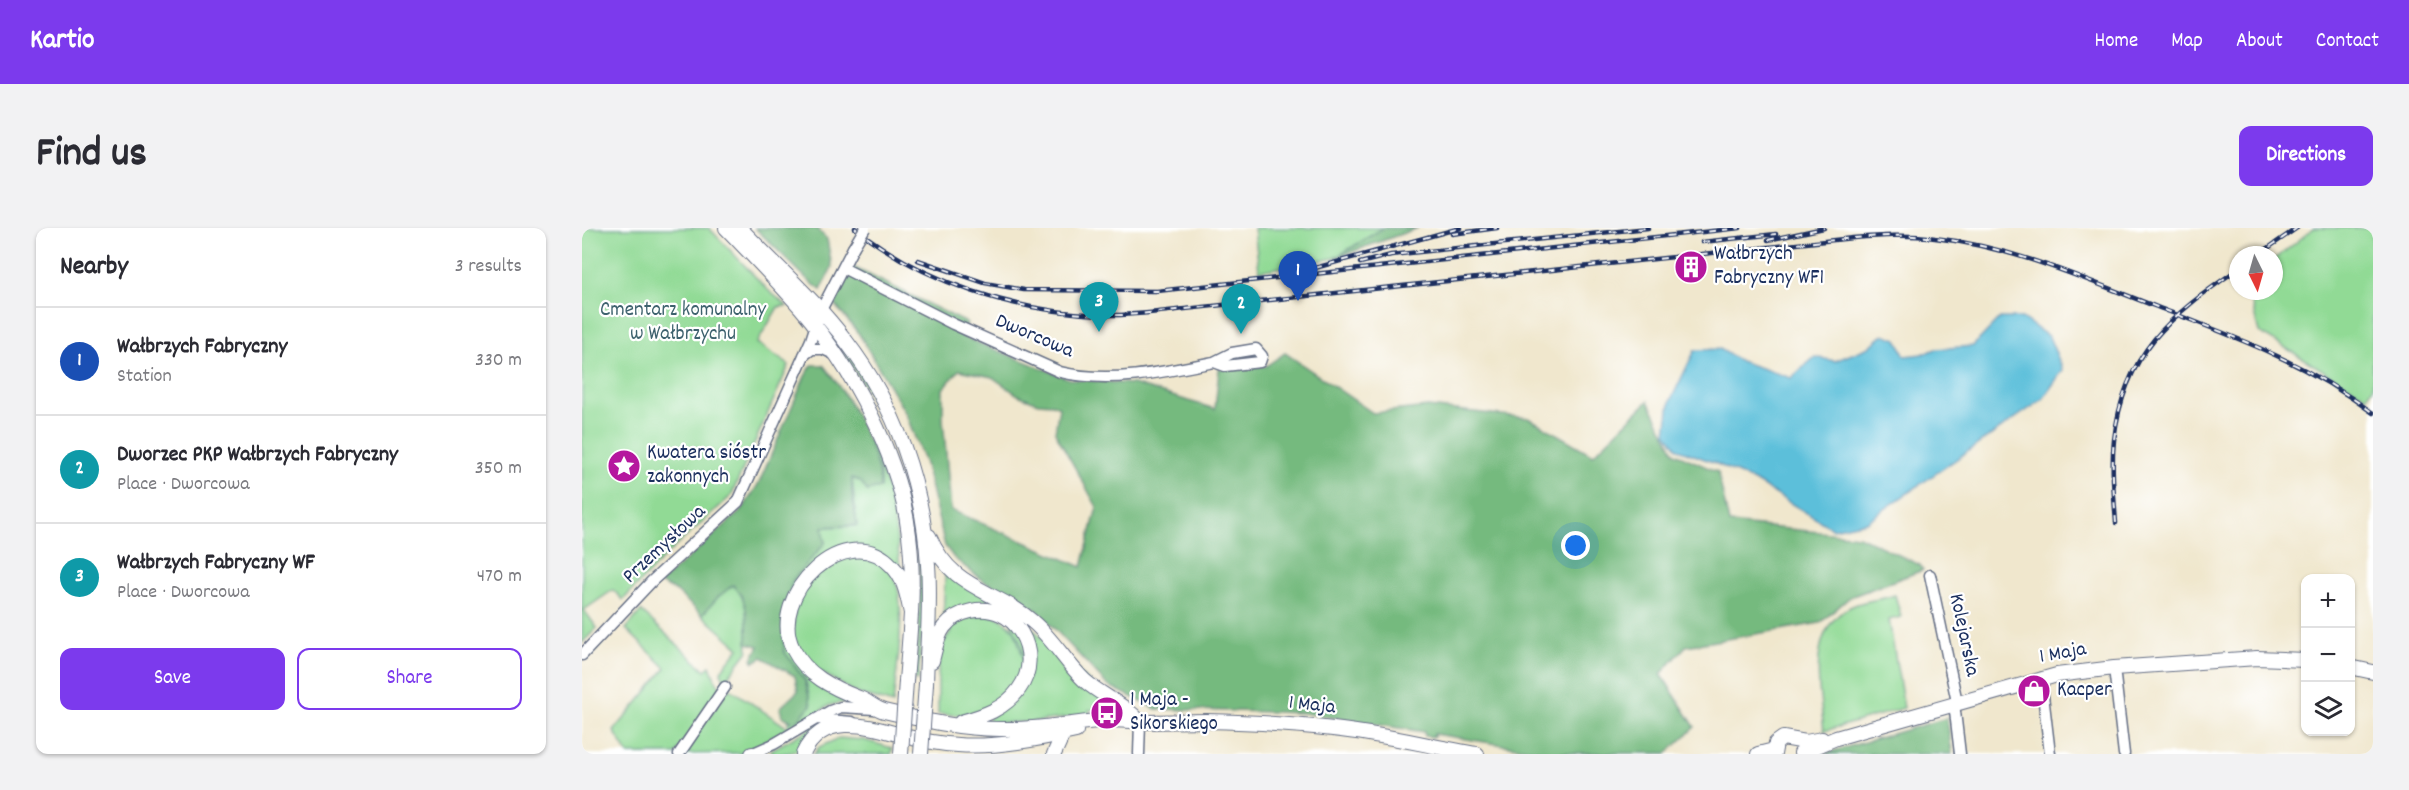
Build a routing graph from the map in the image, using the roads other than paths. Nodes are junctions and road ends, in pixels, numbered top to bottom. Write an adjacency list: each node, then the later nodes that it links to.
1 (726, 228): 6 (main road)
2 (740, 228): 5 (main road)
3 (865, 228): 4 (street, Przemysłowa, bridge)
4 (843, 268): 5 (street, Przemysłowa); 9 (street, Dworcowa)
5 (820, 312): 6 (street, Przemysłowa); 10 (main road)
6 (816, 328): 7 (street, Przemysłowa); 8 (main road)
7 (804, 356): 8 (street); 13 (street, Przemysłowa)
8 (837, 356): 12 (main road)
9 (1260, 362)
10 (922, 518): 19 (main road); 24 (main road)
11 (1930, 575): 21 (street, Kolejarska)
12 (911, 613): 22 (main road); 36 (main road, bridge)
13 (582, 655)
14 (2301, 660): 15 (main road, 1 Maja)
15 (2114, 668): 18 (main road, 1 Maja); 46 (street)
16 (2355, 668): 17 (main road)
17 (2373, 672)
18 (2041, 678): 21 (main road, 1 Maja); 45 (street)
19 (926, 684): 26 (main road); 37 (main road, bridge)
20 (725, 687): 33 (street)
21 (1956, 703): 28 (main road, 1 Maja); 44 (street, Kolejarska)
22 (878, 709): 23 (street, 1 Maja); 26 (main road, 1 Maja)
23 (817, 719): 25 (street, 1 Maja); 34 (street, 1 Maja)
24 (1140, 722): 26 (main road, 1 Maja); 27 (main road, 1 Maja); 31 (main road, 1 Maja); 40 (street)
25 (860, 724): 30 (main road, 1 Maja); 35 (main road)
26 (951, 725)
27 (1063, 734): 30 (main road, 1 Maja); 39 (main road)
28 (1836, 738): 29 (main road, 1 Maja); 43 (main road, 1 Maja)
29 (1794, 739): 32 (main road); 43 (main road)
30 (960, 745): 38 (main road)
31 (1443, 751): 41 (main road, 1 Maja)
32 (1774, 752): 42 (main road)
33 (679, 754)
34 (752, 754)
35 (803, 754)
36 (901, 754)
37 (921, 754)
38 (989, 754)
39 (1054, 754)
40 (1139, 754)
41 (1477, 754)
42 (1758, 754)
43 (1801, 754)
44 (1959, 754)
45 (2050, 754)
46 (2124, 754)

